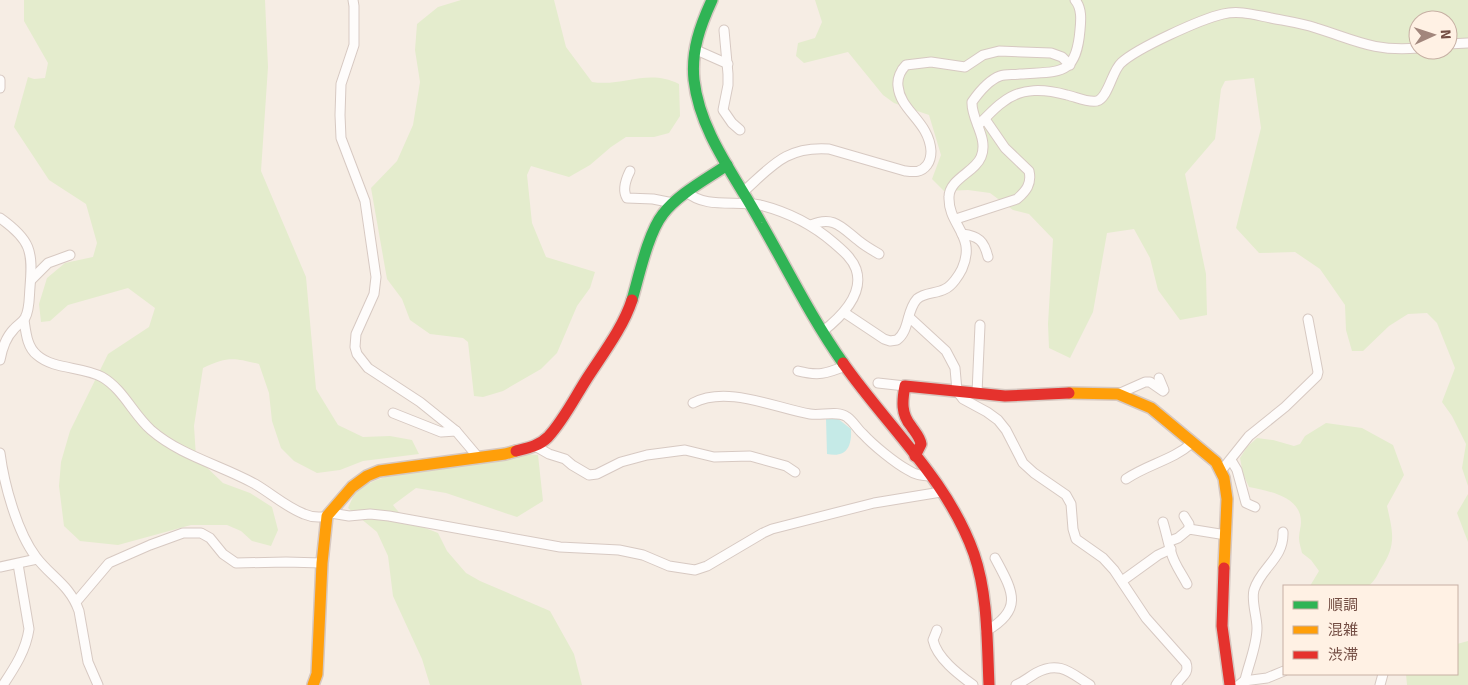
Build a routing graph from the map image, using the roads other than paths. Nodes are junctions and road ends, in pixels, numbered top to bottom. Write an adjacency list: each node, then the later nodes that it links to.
1 (353, 0): 44 (street)
2 (712, 0): 6 (street)
3 (1075, 0): 8 (street)
4 (724, 30): 7 (street)
5 (1408, 48): 11 (street)
6 (694, 50): 7 (street); 13 (street)
7 (728, 64): 12 (street)
8 (1070, 65): 11 (street); 16 (street)
9 (0, 80): 10 (street)
10 (0, 88)
11 (981, 122): 20 (street); 20 (street)
12 (740, 130)
13 (727, 165): 15 (street); 16 (street)
14 (630, 172): 17 (street)
15 (687, 192): 17 (street); 18 (street)
16 (743, 192): 18 (street)
17 (673, 203): 46 (street)
18 (750, 204): 21 (street); 32 (street)
19 (0, 218): 26 (street)
20 (956, 219): 22 (street)
21 (811, 225): 23 (street); 27 (street)
22 (962, 234): 25 (street); 28 (street)
23 (879, 254)
24 (70, 255): 26 (street)
25 (988, 257)
26 (30, 280): 30 (street)
27 (845, 312): 28 (street); 32 (street)
28 (909, 317): 39 (street)
29 (1308, 319): 50 (street)
30 (24, 320): 33 (street); 57 (street)
31 (980, 325): 40 (street)
32 (822, 332): 34 (street)
33 (0, 360)
34 (845, 366): 35 (street); 48 (street)
35 (798, 371)
36 (1159, 378): 41 (street)
37 (878, 383): 38 (street)
38 (905, 386): 39 (street); 48 (street)
39 (958, 391): 40 (street); 69 (street)
40 (977, 394): 41 (street)
41 (1118, 394): 45 (street)
42 (693, 403): 53 (street)
43 (393, 413): 44 (street)
44 (456, 431): 49 (street)
45 (1192, 443): 51 (street); 54 (street)
46 (536, 446): 49 (street); 52 (street)
47 (0, 453): 65 (street)
48 (915, 456): 53 (street)
49 (478, 457): 57 (street)
50 (1231, 460): 51 (street); 56 (street)
51 (1221, 471): 62 (street)
52 (795, 472)
53 (930, 476): 55 (street)
54 (1126, 479)
55 (941, 492): 57 (street); 73 (street)
56 (1255, 507)
57 (329, 515): 66 (street)
58 (1184, 516): 60 (street)
59 (1163, 522): 63 (street)
60 (1189, 529): 62 (street); 63 (street)
61 (1282, 532): 75 (street)
62 (1226, 535): 84 (street)
63 (1170, 545): 69 (street); 70 (street)
64 (996, 558): 73 (street)
65 (37, 559): 67 (street); 71 (street)
66 (322, 563): 71 (street); 78 (street)
67 (18, 564): 68 (street); 76 (street)
68 (0, 567)
69 (1122, 581): 83 (street)
70 (1187, 584)
71 (76, 602): 77 (street)
72 (937, 630): 79 (street)
73 (986, 631): 80 (street)
74 (1283, 671): 75 (street)
75 (1242, 683)
76 (3, 685)
77 (98, 685)
78 (313, 685)
79 (973, 685)
80 (989, 685)
81 (1016, 685): 82 (street)
82 (1090, 685)
83 (1176, 685)
84 (1230, 685)

